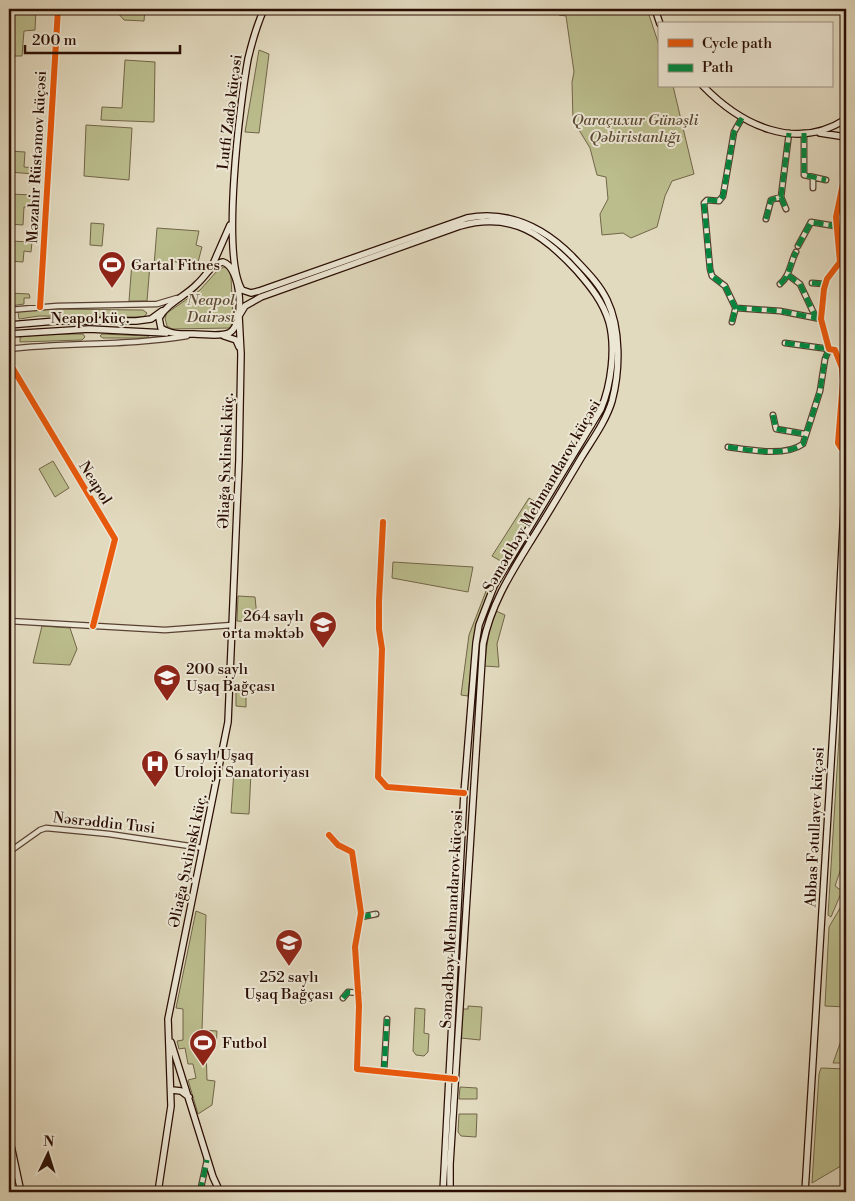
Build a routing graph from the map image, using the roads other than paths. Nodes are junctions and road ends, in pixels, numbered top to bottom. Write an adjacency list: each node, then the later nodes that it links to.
1 (58, 9): 33 (street, Məzahir Rüstəmov küçəsi)
2 (264, 9): 19 (main road, Lutfi Zadə küçəsi)
3 (655, 9): 4 (main road)
4 (659, 22)
5 (705, 88): 6 (main road)
6 (742, 118): 9 (main road); 34 (street)
7 (846, 119): 8 (main road)
8 (816, 132): 10 (main road); 11 (main road)
9 (789, 133): 10 (main road); 16 (street)
10 (804, 133): 13 (street)
11 (846, 137)
12 (846, 169): 20 (street)
13 (813, 178): 14 (street); 15 (street)
14 (826, 180)
15 (813, 188)
16 (781, 198): 17 (street); 18 (street)
17 (786, 209)
18 (766, 219)
19 (231, 220): 25 (main road, Neapol küç.); 27 (main road, Əliağa Şıxlinski küç.)
20 (835, 226): 21 (street); 23 (street)
21 (798, 246)
22 (796, 252): 28 (street)
23 (840, 262): 24 (street); 31 (street)
24 (846, 264)
25 (212, 267): 27 (main road); 32 (main road, Neapol küç.)
26 (580, 270): 27 (main road, Səməd bəy Mehmandarov küçəsi); 37 (main road, Səməd bəy Mehmandarov küçəsi); 59 (main road, Səməd bəy Mehmandarov küçəsi); 71 (main road, Səməd bəy Mehmandarov küçəsi)
27 (236, 275): 37 (main road, Əliağa Şıxlinski küç.)
28 (788, 275): 30 (street); 38 (street)
29 (812, 283): 31 (street)
30 (780, 284)
31 (825, 284): 38 (street)
32 (189, 292): 33 (street); 36 (main road, Neapol küç.)
33 (40, 307): 35 (street)
34 (736, 308): 38 (street); 39 (street)
35 (9, 310)
36 (164, 310): 40 (main road, Neapol küç.); 41 (main road)
37 (239, 316): 44 (main road, Səməd bəy Mehmandarov küçəsi); 48 (main road, Əliağa Şıxlinski küç.)
38 (818, 318): 47 (street)
39 (732, 322)
40 (9, 325)
41 (172, 333): 42 (main road, Neapol küç.); 43 (main road, Neapol küç.)
42 (9, 334)
43 (196, 334): 44 (main road, Neapol küç.); 46 (street)
44 (216, 335): 48 (main road)
45 (786, 344): 47 (street)
46 (9, 349)
47 (829, 349): 51 (street); 53 (street)
48 (241, 354): 57 (main road, Əliağa Şıxlinski küç.)
49 (9, 362): 58 (street, Neapol)
50 (773, 415): 51 (street)
51 (805, 434): 52 (street)
52 (728, 447)
53 (846, 449)
54 (846, 463): 82 (main road, Abbas Fətullayev küçəsi)
55 (383, 522): 59 (street)
56 (9, 621): 58 (street)
57 (232, 625): 58 (street); 61 (main road, Əliağa Şıxlinski küç.)
58 (93, 626)
59 (464, 793): 70 (main road, Səməd bəy Mehmandarov küçəsi)
60 (329, 835): 64 (street)
61 (203, 848): 62 (street, Nəsrəddin Tusi); 68 (main road, Əliağa Şıxlinski küç.)
62 (9, 852)
63 (376, 914): 64 (street)
64 (361, 917): 65 (street)
65 (359, 994): 66 (street); 69 (street)
66 (343, 998)
67 (387, 1019): 69 (street)
68 (170, 1038): 72 (main road, Əliağa Şıxlinski küç.); 73 (main road)
69 (384, 1071): 70 (street)
70 (448, 1078): 71 (street); 80 (main road, Səməd bəy Mehmandarov küçəsi)
71 (455, 1079): 81 (main road, Səməd bəy Mehmandarov küçəsi)
72 (172, 1090): 73 (main road); 77 (main road, Əliağa Şıxlinski küç.)
73 (190, 1099): 75 (main road)
74 (9, 1136): 76 (main road)
75 (207, 1160): 78 (street); 79 (main road)
76 (21, 1192)
77 (158, 1192)
78 (200, 1192)
79 (220, 1192)
80 (443, 1192)
81 (450, 1192)
82 (805, 1192)

